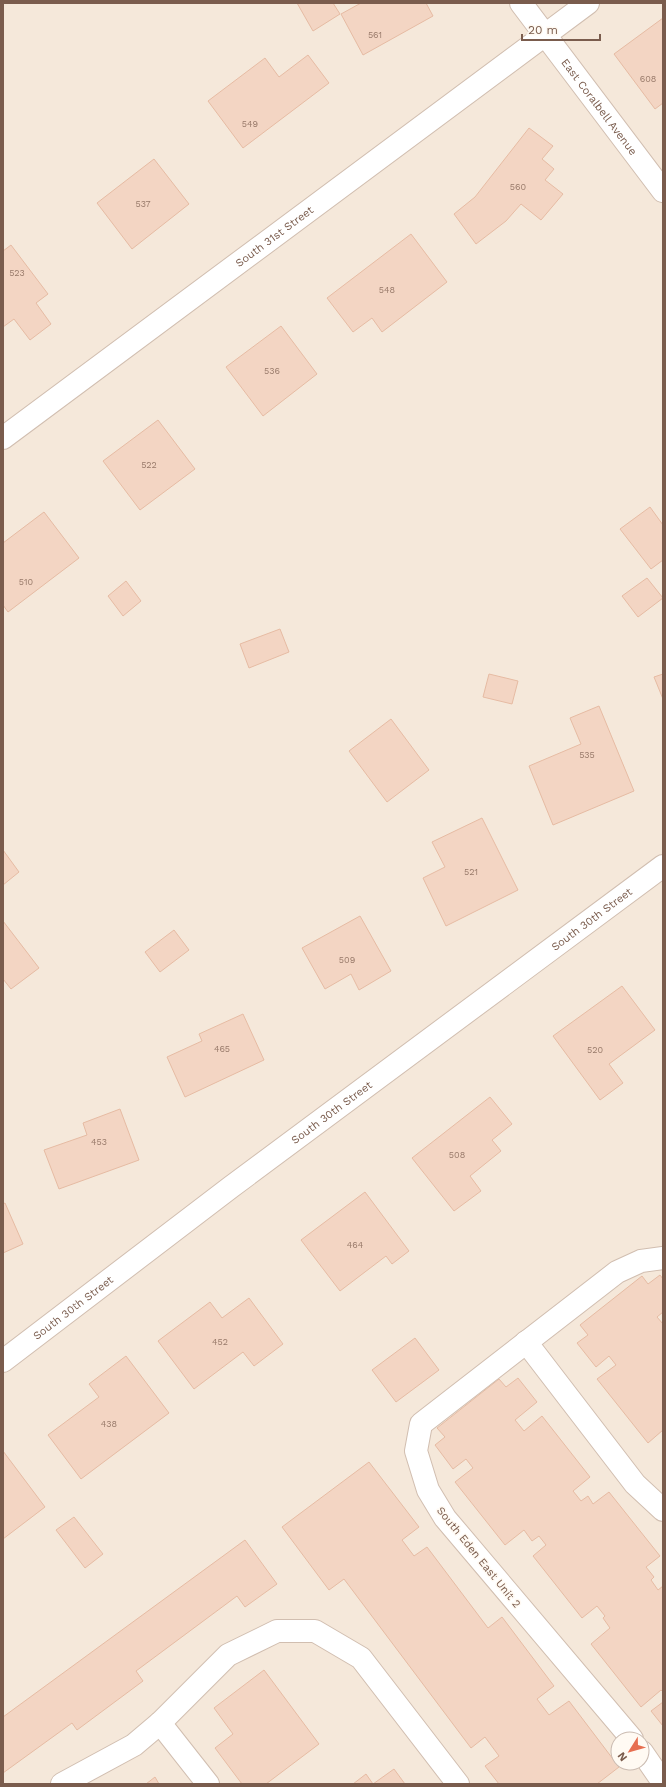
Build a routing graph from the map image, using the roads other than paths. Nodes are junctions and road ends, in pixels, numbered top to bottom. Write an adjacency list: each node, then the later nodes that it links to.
1 (521, 3): 3 (street, East Coralbell Avenue)
2 (588, 3): 3 (street, South 31st Street)
3 (545, 35): 4 (street, East Coralbell Avenue); 5 (street, South 31st Street)
4 (663, 191)
5 (3, 438)
6 (663, 866): 9 (street, South 30th Street)
7 (663, 1258): 8 (street, South Eden East Unit 2)
8 (526, 1342): 10 (street); 12 (street, South Eden East Unit 2)
9 (3, 1361)
10 (663, 1510)
11 (160, 1723): 15 (street); 16 (street); 17 (street)
12 (625, 1731)
13 (650, 1765): 14 (street)
14 (661, 1782)
15 (62, 1784)
16 (208, 1784)
17 (458, 1784)

